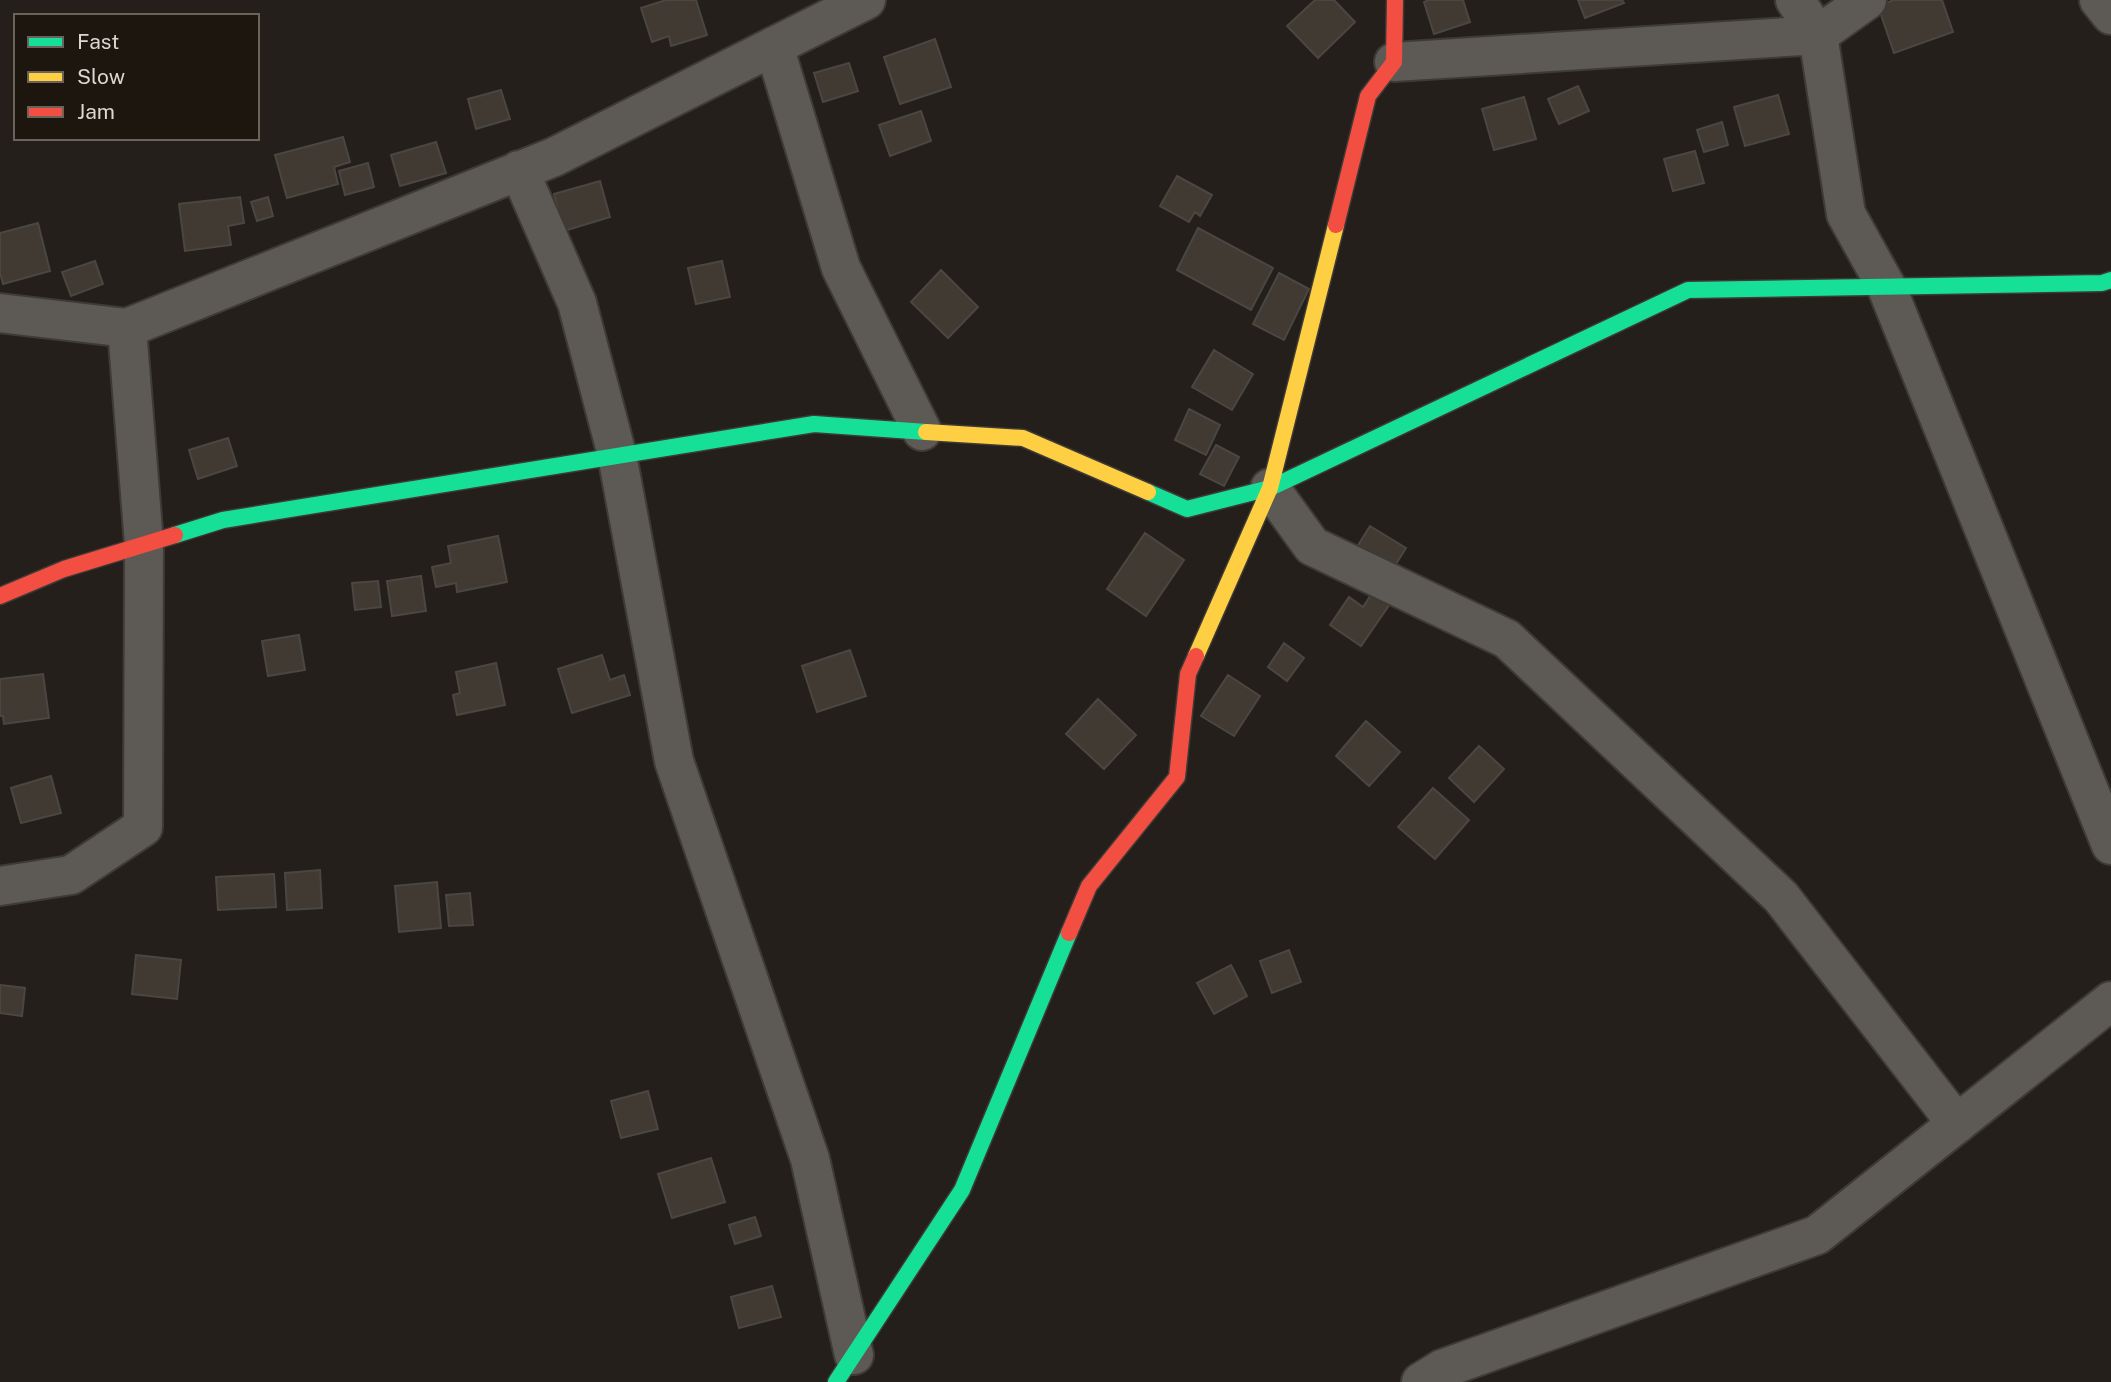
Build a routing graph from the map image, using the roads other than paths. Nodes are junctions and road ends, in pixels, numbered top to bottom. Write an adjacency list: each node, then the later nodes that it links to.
1 (866, 0): 8 (street)
2 (1395, 0): 9 (street)
3 (1795, 0): 7 (street)
4 (1867, 0): 7 (street)
5 (2099, 0): 6 (street)
6 (2111, 15)
7 (1818, 35): 9 (street); 12 (street)
8 (774, 46): 10 (street); 15 (street)
9 (1394, 62): 17 (street)
10 (519, 170): 14 (street); 16 (street)
11 (2111, 280): 12 (street)
12 (1887, 288): 17 (street); 20 (street)
13 (0, 313): 14 (street)
14 (127, 328): 18 (street)
15 (922, 431): 16 (street); 17 (street)
16 (617, 455): 18 (street); 24 (street)
17 (1270, 488): 23 (street); 24 (street)
18 (144, 544): 19 (street); 21 (street)
19 (0, 596)
20 (2111, 845)
21 (0, 886)
22 (2111, 1001): 23 (street)
23 (1957, 1124): 25 (street)
24 (845, 1368)
25 (1421, 1382)

